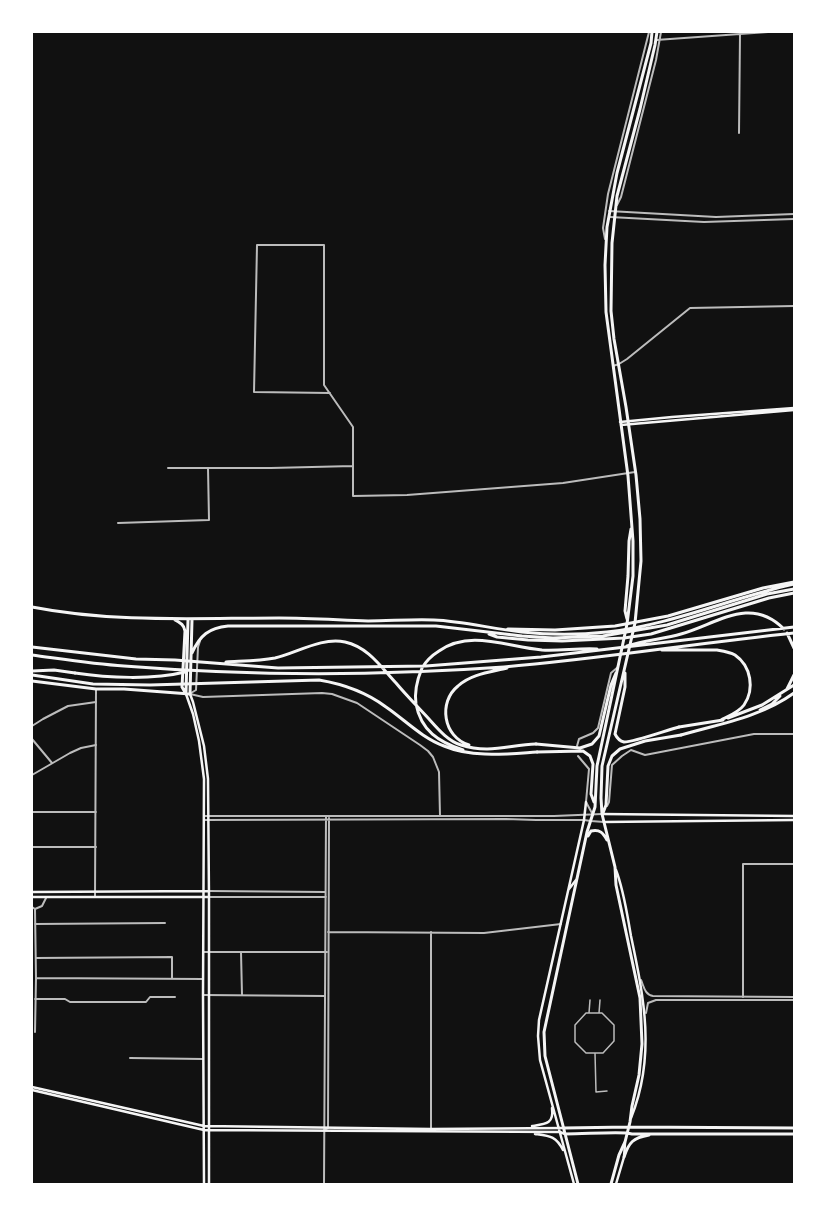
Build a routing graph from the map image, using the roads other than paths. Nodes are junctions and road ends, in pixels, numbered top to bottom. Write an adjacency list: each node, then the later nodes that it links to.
1 (649, 32): 11 (street)
2 (652, 32): 10 (main road)
3 (657, 32): 8 (main road)
4 (661, 32): 9 (street)
5 (768, 32): 7 (street)
6 (733, 33): 7 (street); 9 (street)
7 (740, 34): 12 (street)
8 (656, 40): 9 (street); 13 (main road)
9 (660, 40): 13 (street)
10 (630, 126): 11 (street); 14 (main road)
11 (624, 131): 20 (street)
12 (739, 133)
13 (616, 206): 15 (main road)
14 (609, 211): 15 (street); 17 (main road)
15 (615, 212): 16 (street); 18 (main road)
16 (794, 214)
17 (608, 217): 18 (street); 20 (main road)
18 (615, 217): 19 (street); 22 (main road)
19 (794, 219)
20 (606, 242): 23 (main road)
21 (794, 306): 22 (street)
22 (619, 364): 23 (street); 26 (main road)
23 (613, 366): 27 (main road)
24 (330, 393): 24 (street); 28 (street)
25 (794, 409): 26 (main road)
26 (628, 422): 27 (main road); 31 (main road)
27 (620, 424): 32 (main road)
28 (353, 466): 30 (street); 32 (street)
29 (168, 468): 30 (street)
30 (208, 468): 33 (street)
31 (635, 472): 32 (street); 40 (main road)
32 (626, 474): 41 (main road)
33 (118, 523)
34 (794, 583): 40 (main road); 46 (main road)
35 (793, 590): 46 (main road); 48 (main road)
36 (32, 607): 37 (main road)
37 (170, 619): 38 (main road); 69 (main road)
38 (188, 620): 39 (main road); 69 (main road)
39 (192, 620): 42 (main road); 55 (main road)
40 (635, 623): 41 (main road); 48 (main road)
41 (627, 624): 42 (main road); 49 (main road)
42 (495, 628): 46 (main road)
43 (794, 628): 51 (main road)
44 (484, 632): 46 (main road); 47 (main road); 49 (main road)
45 (794, 632): 54 (main road)
46 (522, 634)
47 (202, 636): 55 (main road); 70 (street)
48 (632, 637): 49 (main road); 60 (main road)
49 (624, 638): 59 (main road)
50 (32, 647): 57 (main road)
51 (618, 648): 52 (main road); 53 (main road)
52 (794, 648)
53 (604, 650): 57 (main road); 80 (main road)
54 (647, 651): 58 (main road); 73 (main road)
55 (192, 653): 70 (main road)
56 (32, 655): 61 (main road)
57 (212, 663): 79 (main road)
58 (517, 666): 61 (main road); 79 (main road)
59 (619, 666): 78 (street); 79 (main road); 85 (main road)
60 (625, 666): 73 (main road); 88 (main road)
61 (188, 670): 62 (main road)
62 (32, 671)
63 (32, 675): 80 (main road)
64 (794, 675): 72 (main road)
65 (32, 681): 67 (main road)
66 (794, 685): 73 (main road)
67 (96, 689): 69 (main road); 71 (street)
68 (794, 693): 72 (main road)
69 (186, 694): 70 (main road); 91 (main road)
70 (190, 694): 92 (main road); 96 (street)
71 (96, 702): 74 (street); 77 (street)
72 (742, 717): 88 (main road)
73 (721, 720)
74 (32, 726)
75 (794, 734): 88 (street)
76 (32, 739): 82 (street)
77 (96, 745): 82 (street); 87 (street)
78 (577, 746)
79 (482, 749)
80 (474, 753): 85 (main road)
81 (578, 756): 84 (street)
82 (52, 763): 83 (street)
83 (32, 775)
84 (586, 802): 89 (main road); 90 (street)
85 (595, 804): 90 (main road)
86 (32, 812): 87 (street)
87 (96, 812): 107 (street)
88 (602, 814): 90 (street); 95 (main road); 103 (main road)
89 (585, 815): 90 (street); 96 (street); 100 (main road)
90 (593, 815): 102 (main road)
91 (204, 816): 92 (street); 97 (main road)
92 (209, 816): 93 (street); 98 (main road)
93 (326, 816): 94 (street); 99 (street)
94 (329, 816): 96 (street); 99 (street)
95 (794, 816)
96 (440, 818): 99 (street); 100 (street)
97 (204, 820): 98 (street); 111 (main road)
98 (209, 820): 99 (street); 112 (main road)
99 (327, 820): 116 (street)
100 (584, 820): 102 (street); 113 (main road)
101 (794, 820): 103 (main road)
102 (591, 821): 103 (street); 104 (main road)
103 (604, 822): 105 (main road)
104 (586, 840): 105 (main road); 110 (main road)
105 (609, 845): 109 (main road)
106 (32, 847): 107 (street)
107 (96, 847): 115 (street)
108 (794, 864): 143 (street)
109 (615, 867): 138 (main road); 160 (main road)
110 (578, 878): 113 (main road); 167 (main road)
111 (203, 891): 112 (main road); 115 (main road); 117 (main road)
112 (209, 891): 116 (street); 118 (main road)
113 (568, 891): 127 (main road)
114 (32, 892): 115 (main road)
115 (95, 892): 121 (street)
116 (327, 892): 122 (street)
117 (204, 896): 118 (main road); 121 (main road); 130 (main road)
118 (210, 896): 122 (street); 131 (main road)
119 (32, 897): 120 (main road)
120 (46, 897): 121 (main road); 124 (street)
121 (95, 897)
122 (327, 897): 128 (street); 133 (street)
123 (32, 907): 124 (street)
124 (35, 909): 126 (street)
125 (165, 923): 126 (street)
126 (35, 924): 134 (street)
127 (561, 924): 129 (street); 159 (main road)
128 (328, 932): 129 (street); 133 (street)
129 (431, 932): 170 (street)
130 (203, 952): 131 (street); 137 (main road)
131 (209, 952): 132 (street); 140 (main road)
132 (241, 952): 133 (street); 141 (street)
133 (327, 952): 142 (street); 164 (street)
134 (36, 958): 135 (street); 136 (street)
135 (36, 978): 136 (street); 146 (street)
136 (172, 979): 137 (street)
137 (203, 979): 139 (main road)
138 (641, 980): 143 (street); 152 (main road)
139 (203, 995): 140 (street); 156 (main road)
140 (209, 995): 141 (street); 163 (main road)
141 (242, 995): 142 (street)
142 (325, 996): 169 (street)
143 (743, 997): 144 (street)
144 (794, 997)
145 (175, 998): 146 (street)
146 (36, 999): 153 (street)
147 (590, 1000): 150 (street)
148 (600, 1000): 151 (street)
149 (794, 1000): 152 (street)
150 (589, 1013): 151 (street); 154 (street)
151 (599, 1013): 154 (street)
152 (646, 1013): 160 (main road)
153 (35, 1032)
154 (595, 1053): 158 (street)
155 (130, 1058): 156 (street)
156 (203, 1059): 162 (main road)
157 (32, 1088): 162 (main road)
158 (607, 1092)
159 (551, 1101): 165 (main road); 166 (main road)
160 (630, 1122): 161 (main road)
161 (629, 1127): 167 (main road); 168 (main road); 173 (main road)
162 (204, 1128): 163 (main road); 180 (main road)
163 (209, 1128): 169 (main road); 181 (main road)
164 (328, 1128): 169 (main road); 170 (main road)
165 (524, 1128): 166 (main road); 170 (main road)
166 (559, 1128): 167 (main road); 171 (main road)
167 (564, 1128): 174 (main road)
168 (794, 1128)
169 (324, 1129): 172 (main road); 182 (street)
170 (431, 1129)
171 (560, 1132): 172 (main road); 174 (main road); 178 (main road)
172 (527, 1133): 178 (main road)
173 (627, 1133): 174 (main road); 175 (main road); 177 (main road)
174 (565, 1134): 184 (main road)
175 (658, 1134): 176 (main road); 179 (main road)
176 (794, 1134)
177 (625, 1142): 179 (main road); 185 (main road)
178 (566, 1155): 183 (main road)
179 (624, 1157): 186 (main road)
180 (204, 1184)
181 (209, 1184)
182 (324, 1184)
183 (574, 1184)
184 (578, 1184)
185 (611, 1184)
186 (616, 1184)

